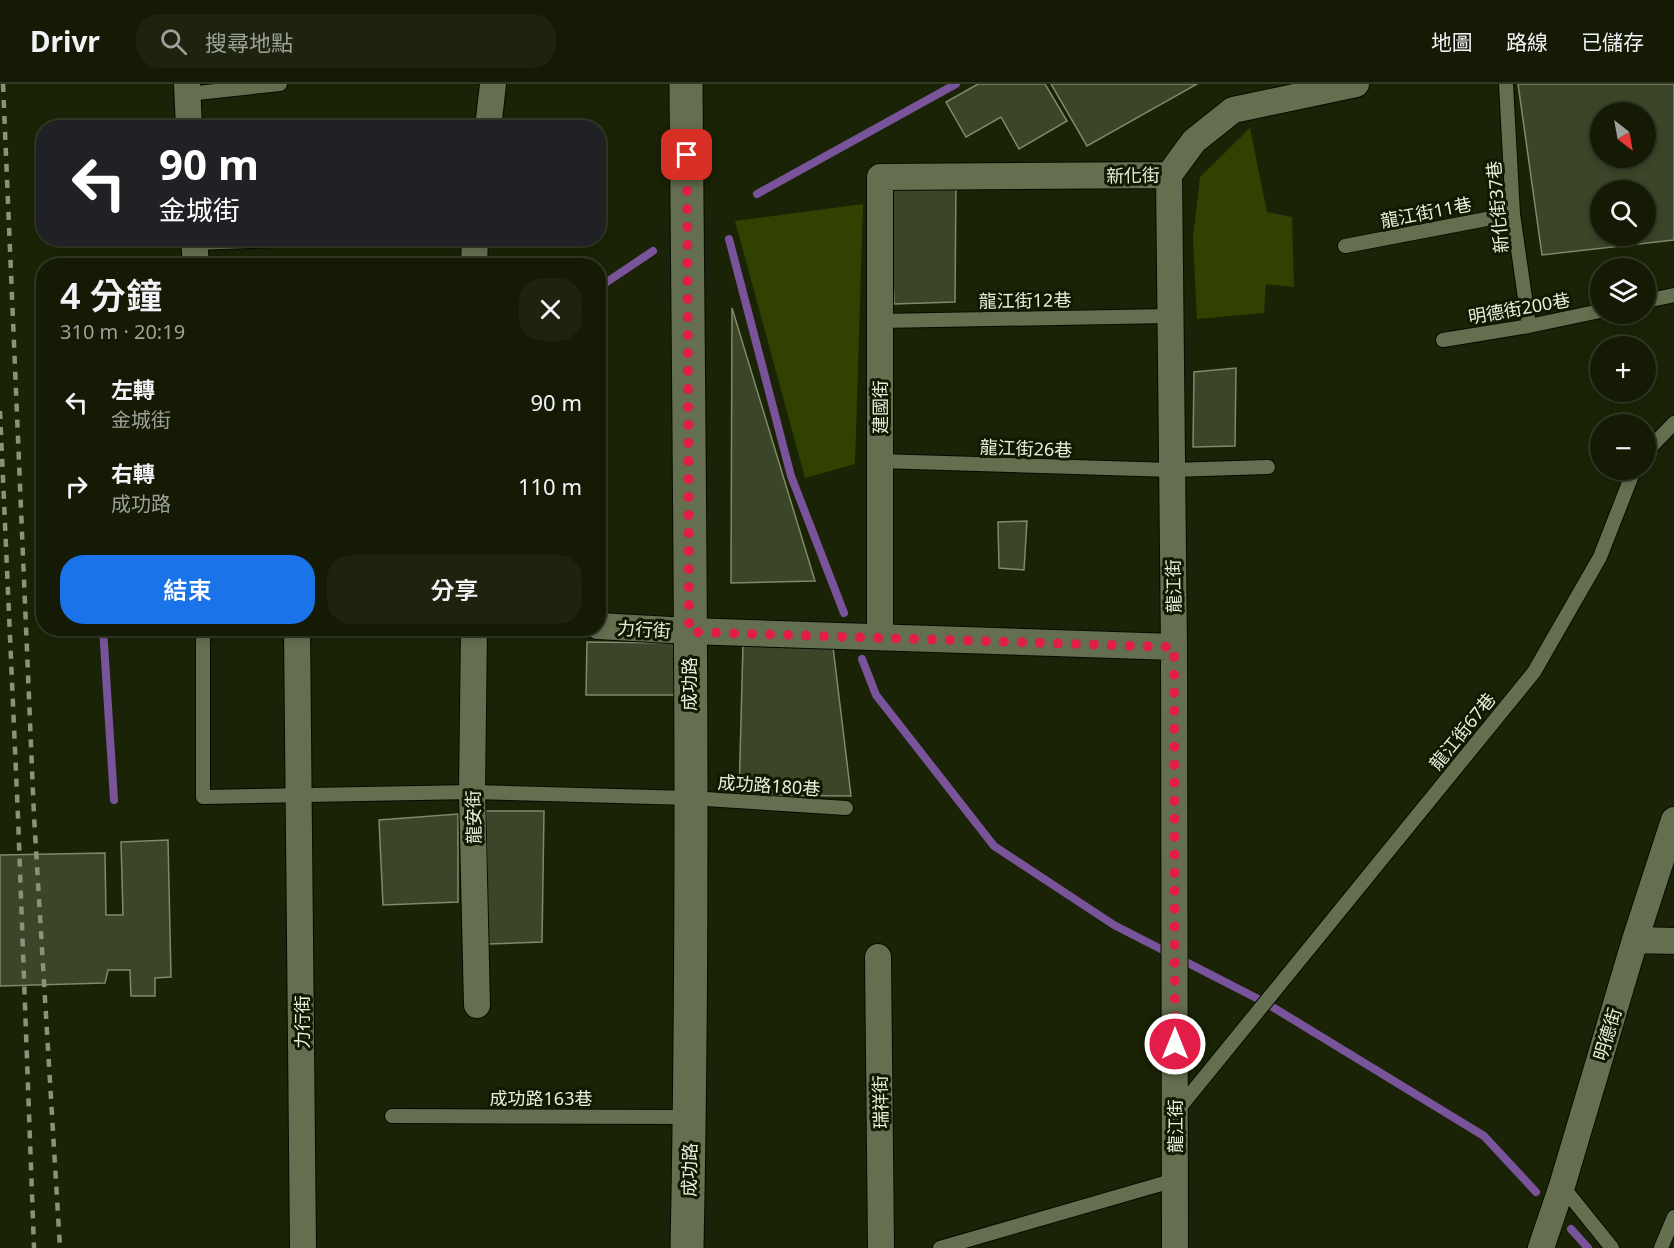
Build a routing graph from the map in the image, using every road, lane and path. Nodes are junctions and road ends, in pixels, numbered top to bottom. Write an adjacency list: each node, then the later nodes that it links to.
1 (280, 84): 6 (lane)
2 (493, 84): 8 (street)
3 (686, 84): 29 (street, 成功路)
4 (1356, 84): 9 (street, 新化街)
5 (1506, 84): 11 (lane, 新化街37巷)
6 (188, 89): 7 (street)
7 (189, 120)
8 (489, 120)
9 (1169, 175): 10 (street, 新化街); 18 (street, 龍江街)
10 (880, 177): 19 (street, 建國街)
11 (1513, 214): 13 (lane, 龍江街11巷); 20 (lane, 新化街37巷)
12 (230, 246): 14 (lane)
13 (1346, 246)
14 (195, 249)
15 (1674, 295): 16 (lane)
16 (1656, 299)
17 (1590, 313): 20 (lane, 明德街200巷)
18 (1170, 316): 19 (lane, 龍江街12巷); 26 (street, 龍江街)
19 (880, 321): 24 (street, 建國街)
20 (1529, 326): 21 (lane, 明德街200巷)
21 (1443, 340)
22 (1674, 423): 23 (lane)
23 (1656, 442)
24 (880, 461): 26 (lane, 龍江街26巷); 33 (street, 建國街)
25 (1268, 467): 26 (lane, 龍江街26巷)
26 (1172, 470): 34 (street, 龍江街)
27 (1630, 480): 44 (lane, 龍江街67巷)
28 (606, 627): 29 (street, 力行街)
29 (689, 632): 33 (street, 力行街); 37 (street, 成功路)
30 (203, 636): 36 (lane)
31 (297, 636): 36 (street, 力行街)
32 (474, 636): 35 (street, 龍安街)
33 (880, 637): 34 (street, 力行街)
34 (1174, 647): 44 (street, 龍江街)
35 (472, 792): 36 (lane, 成功路180巷); 37 (lane, 成功路180巷); 43 (street, 龍安街)
36 (300, 796): 50 (street, 力行街)
37 (690, 798): 38 (lane, 成功路180巷); 46 (street, 成功路)
38 (846, 808)
39 (1674, 820): 40 (street, 明德街)
40 (1635, 940): 41 (street); 48 (street, 明德街)
41 (1674, 940)
42 (878, 957): 52 (street, 瑞祥街)
43 (477, 1005)
44 (1175, 1113): 47 (street, 龍江街)
45 (392, 1116): 46 (lane, 成功路163巷)
46 (690, 1117): 51 (street, 成功路)
47 (1175, 1180): 53 (lane); 54 (street, 龍江街)
48 (1562, 1186): 55 (street, 明德街); 56 (lane)
49 (1674, 1217): 57 (lane)
50 (303, 1248)
51 (687, 1248)
52 (881, 1248)
53 (940, 1248)
54 (1175, 1248)
55 (1541, 1248)
56 (1612, 1248)
57 (1661, 1248)

